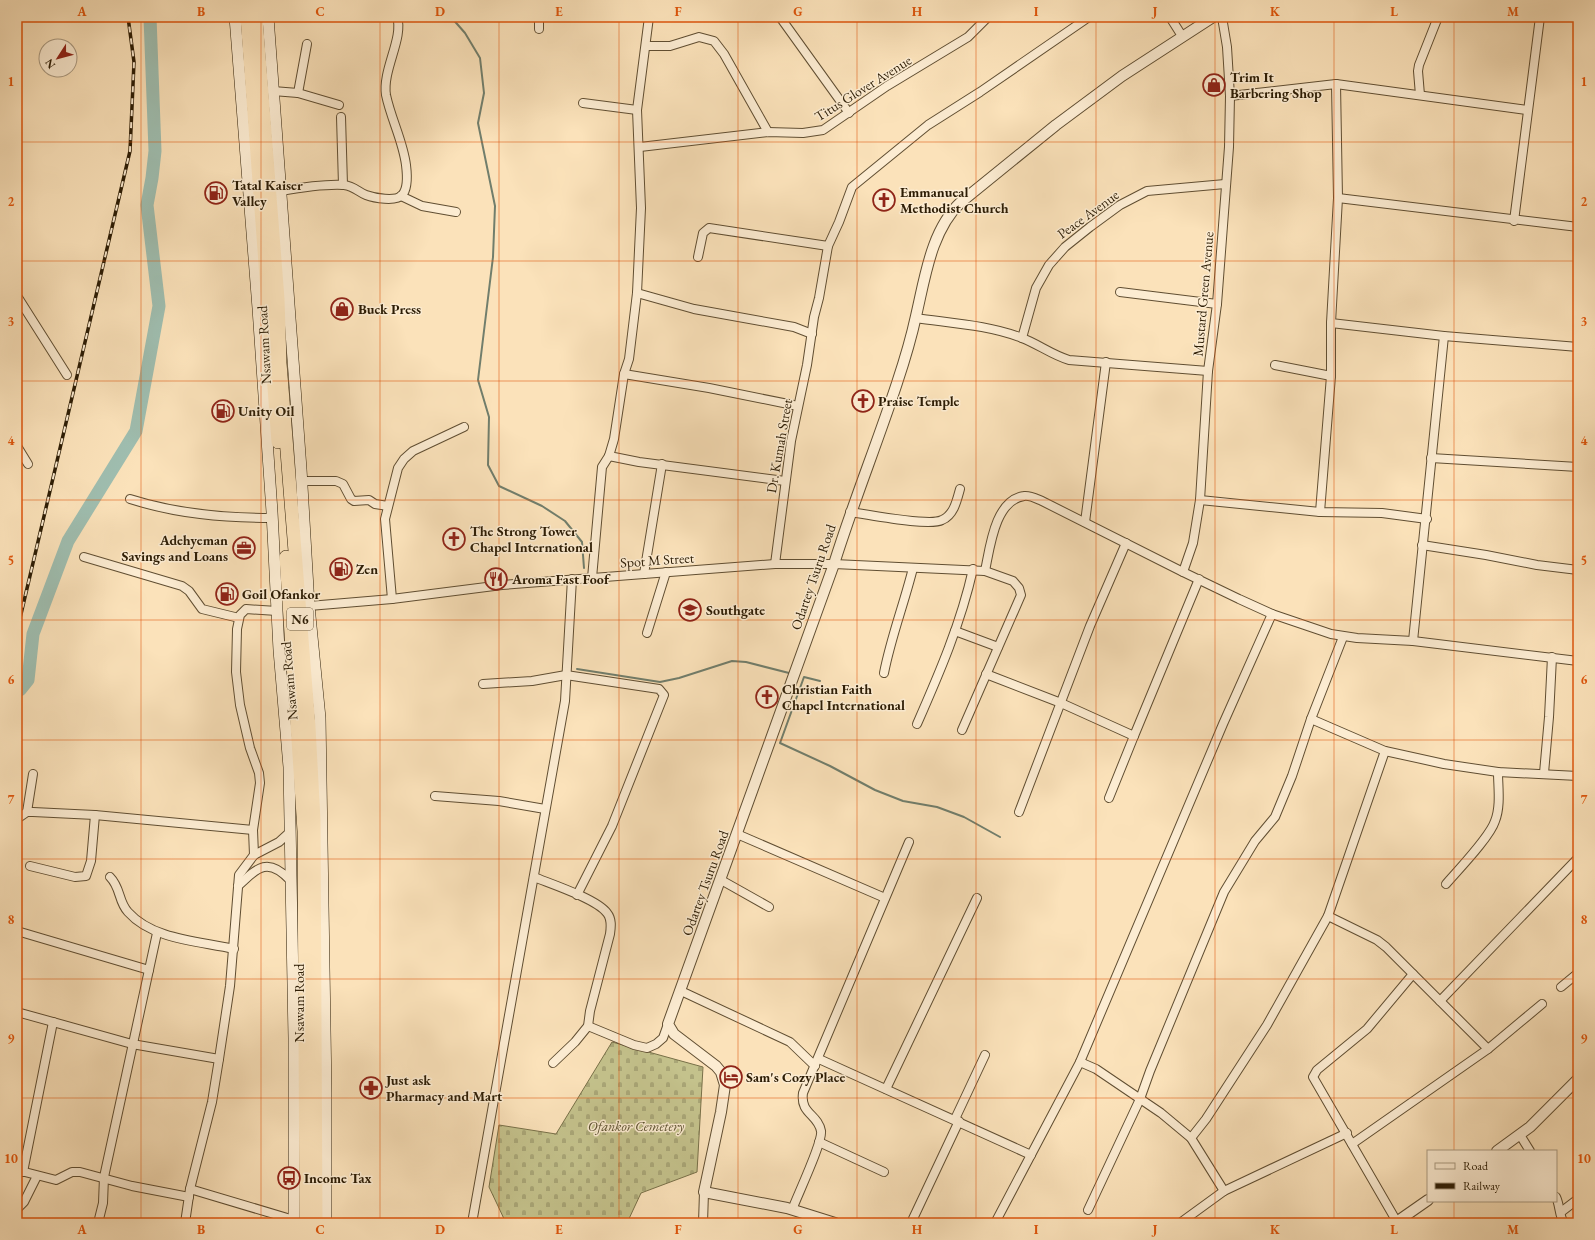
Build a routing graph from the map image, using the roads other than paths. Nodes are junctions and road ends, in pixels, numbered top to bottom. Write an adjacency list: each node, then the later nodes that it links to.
1 (235, 17): 75 (main road)
2 (247, 17): 191 (highway, Nsawam Road / N6)
3 (256, 17): 194 (highway, Nsawam Road / N6)
4 (268, 17): 21 (main road)
5 (397, 17): 36 (street)
6 (539, 17): 16 (street)
7 (649, 17): 19 (street)
8 (780, 17): 29 (street)
9 (988, 17): 29 (street, Titus Glover Avenue)
10 (1089, 17): 41 (street, Dr. Kumah Street)
11 (1170, 17): 17 (street)
12 (1213, 17): 17 (street, Odartey Tsuru Road)
13 (1222, 17): 24 (street, Mustard Green Avenue)
14 (1438, 17): 23 (street)
15 (1540, 17): 28 (street)
16 (539, 29)
17 (1182, 36): 47 (street, Odartey Tsuru Road)
18 (307, 44): 22 (street)
19 (646, 46): 27 (street); 31 (street)
20 (1336, 84): 23 (street); 24 (street); 37 (street)
21 (273, 91): 22 (street); 35 (main road)
22 (298, 93): 26 (street)
23 (1420, 95): 28 (street)
24 (1230, 96): 33 (street, Mustard Green Avenue)
25 (583, 103): 27 (street)
26 (339, 105)
27 (637, 110): 32 (street)
28 (1527, 110): 39 (street)
29 (849, 113): 31 (street, Titus Glover Avenue)
30 (341, 117): 34 (street)
31 (768, 132): 32 (street, Titus Glover Avenue)
32 (640, 147): 44 (street)
33 (1225, 184): 46 (street, Mustard Green Avenue); 51 (street, Peace Avenue)
34 (343, 185): 35 (street); 36 (street)
35 (281, 191): 67 (main road)
36 (401, 196): 38 (street)
37 (1338, 198): 39 (street); 48 (street)
38 (456, 212)
39 (1514, 220): 40 (street)
40 (1578, 227)
41 (828, 246): 42 (street); 49 (street, Dr. Kumah Street)
42 (698, 257)
43 (1120, 292): 46 (street)
44 (637, 294): 49 (street); 56 (street)
45 (17, 296): 57 (street)
46 (1217, 304): 55 (street, Mustard Green Avenue)
47 (916, 318): 51 (street); 73 (street, Odartey Tsuru Road)
48 (1332, 323): 50 (street); 58 (street)
49 (812, 334): 59 (street, Dr. Kumah Street)
50 (1444, 336): 52 (street); 63 (street)
51 (1022, 338): 53 (street)
52 (1578, 347)
53 (1106, 362): 55 (street); 77 (street)
54 (1274, 365): 58 (street)
55 (1208, 371): 71 (street, Mustard Green Avenue)
56 (624, 374): 59 (street); 62 (street)
57 (67, 375)
58 (1331, 376): 74 (street)
59 (798, 406): 68 (street, Dr. Kumah Street)
60 (464, 427): 72 (street)
61 (17, 446): 64 (street)
62 (609, 456): 65 (street); 90 (street)
63 (1431, 458): 66 (street); 76 (street)
64 (28, 464)
65 (662, 464): 68 (street); 89 (street)
66 (1578, 467)
67 (302, 481): 72 (street); 94 (main road)
68 (785, 481): 81 (street, Dr. Kumah Street)
69 (960, 489): 73 (street)
70 (130, 499): 75 (street)
71 (1200, 500): 74 (street); 88 (street, Mustard Green Avenue)
72 (388, 506): 93 (street)
73 (850, 512): 82 (street, Odartey Tsuru Road)
74 (1320, 512): 76 (street)
75 (272, 518): 95 (main road)
76 (1427, 519): 79 (street)
77 (1085, 522): 78 (street); 86 (street)
78 (1126, 543): 88 (street); 109 (street)
79 (1422, 545): 85 (street); 101 (street)
80 (84, 558): 97 (street)
81 (775, 564): 82 (street, Spot M Street); 87 (street, Spot M Street)
82 (834, 564): 83 (street, Spot M Street); 128 (street, Odartey Tsuru Road)
83 (913, 568): 84 (street, Spot M Street); 105 (street)
84 (973, 570): 86 (street, Spot M Street); 98 (street)
85 (1578, 570)
86 (985, 571): 102 (street, Spot M Street)
87 (666, 572): 89 (street, Spot M Street); 99 (street)
88 (1182, 572): 92 (street)
89 (644, 574): 90 (street, Spot M Street)
90 (592, 578): 91 (street, Spot M Street)
91 (572, 579): 93 (street, Spot M Street); 107 (street)
92 (1199, 580): 96 (street); 113 (street)
93 (392, 599): 94 (street, Spot M Street)
94 (309, 606): 195 (main road)
95 (277, 611): 97 (street); 127 (main road)
96 (1272, 614): 100 (street); 163 (street)
97 (239, 618): 126 (street)
98 (955, 631): 102 (street); 111 (street)
99 (647, 633)
100 (1343, 636): 101 (street); 110 (street)
101 (1413, 641): 103 (street)
102 (998, 647): 106 (street)
103 (1552, 657): 104 (street); 116 (street)
104 (1578, 661)
105 (884, 673)
106 (986, 674): 109 (street); 112 (street)
107 (566, 675): 108 (street); 121 (street); 139 (street)
108 (482, 684)
109 (1061, 703): 113 (street); 123 (street)
110 (1311, 719): 114 (street); 167 (street)
111 (917, 724)
112 (962, 730)
113 (1134, 736): 120 (street)
114 (1385, 751): 115 (street); 143 (street)
115 (1498, 772): 116 (street); 137 (street)
116 (1544, 773): 118 (street)
117 (33, 774): 122 (street)
118 (1578, 776)
119 (435, 796): 121 (street)
120 (1109, 798)
121 (545, 809): 134 (street)
122 (27, 812): 124 (street); 125 (street)
123 (1018, 812)
124 (95, 815): 126 (street); 132 (street)
125 (17, 819)
126 (254, 830): 130 (street)
127 (290, 832): 130 (street); 135 (main road)
128 (737, 834): 136 (street, Odartey Tsuru Road); 140 (street)
129 (909, 842): 140 (street)
130 (254, 855): 138 (street)
131 (1578, 858): 152 (street)
132 (30, 866)
133 (110, 876): 145 (street)
134 (534, 877): 139 (street); 196 (street)
135 (290, 880): 138 (street); 191 (main road)
136 (721, 880): 142 (street); 151 (street, Odartey Tsuru Road)
137 (1446, 884)
138 (238, 886): 146 (street)
139 (577, 895): 157 (street)
140 (885, 898): 162 (street)
141 (977, 898): 166 (street)
142 (770, 907)
143 (1328, 916): 149 (street); 171 (street)
144 (17, 931): 147 (street)
145 (157, 933): 146 (street); 147 (street)
146 (234, 948): 161 (street)
147 (149, 970): 158 (street)
148 (1578, 973): 150 (street)
149 (1413, 974): 152 (street); 169 (street)
150 (1562, 987)
151 (681, 990): 156 (street, Odartey Tsuru Road); 162 (street)
152 (1440, 1001): 159 (street)
153 (1542, 1004): 159 (street)
154 (17, 1012): 155 (street)
155 (53, 1022): 158 (street); 177 (street)
156 (668, 1024): 157 (street); 182 (street)
157 (588, 1026): 164 (street)
158 (132, 1044): 161 (street); 180 (street)
159 (1488, 1049): 173 (street)
160 (985, 1055): 168 (street)
161 (219, 1059): 183 (street)
162 (817, 1062): 166 (street); 172 (street)
163 (1080, 1062): 167 (street); 176 (street)
164 (553, 1063)
165 (1578, 1079): 170 (street)
166 (886, 1089): 168 (street)
167 (1140, 1099): 171 (street); 189 (street)
168 (957, 1120): 176 (street); 199 (street)
169 (1347, 1133): 173 (street); 181 (street)
170 (1520, 1135): 174 (street); 175 (street)
171 (1191, 1138): 181 (street)
172 (819, 1142): 178 (street); 188 (street)
173 (1352, 1144): 202 (street)
174 (1498, 1150)
175 (1529, 1150)
176 (1031, 1155): 200 (street)
177 (20, 1171): 179 (street)
178 (884, 1172)
179 (37, 1176): 180 (street); 187 (street)
180 (104, 1177): 183 (street); 192 (street)
181 (1224, 1191): 201 (street)
182 (704, 1192): 188 (street); 197 (street)
183 (190, 1193): 191 (street); 193 (street)
184 (1578, 1199): 190 (street)
185 (1427, 1201): 202 (street)
186 (1557, 1202): 190 (street)
187 (17, 1210)
188 (792, 1210): 198 (street)
189 (1088, 1210)
190 (1560, 1219)
191 (298, 1222)
192 (98, 1223)
193 (185, 1223)
194 (316, 1223)
195 (326, 1223)
196 (472, 1223)
197 (703, 1223)
198 (835, 1223)
199 (911, 1223)
200 (994, 1223)
201 (1180, 1223)
202 (1396, 1223)

